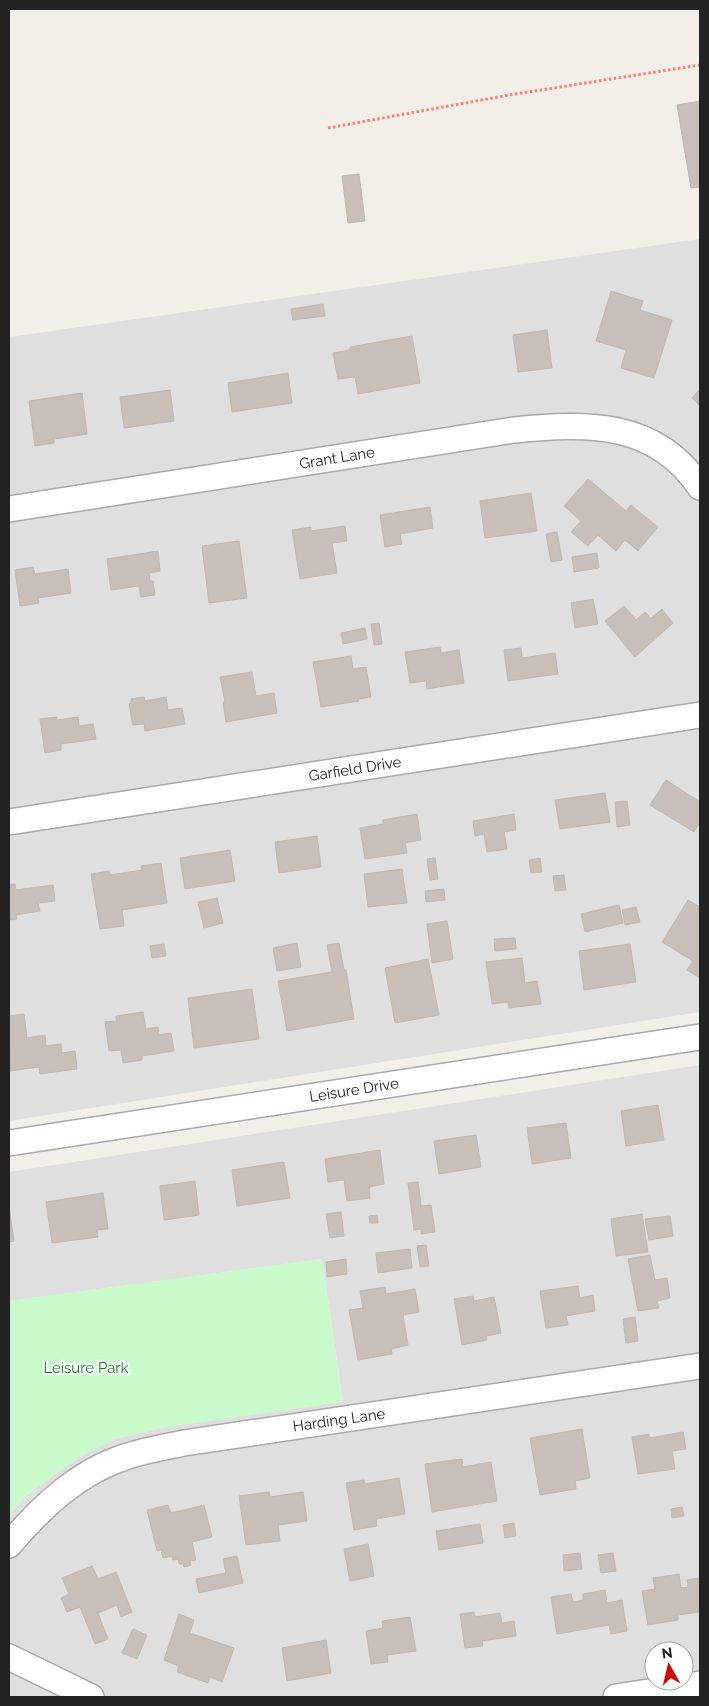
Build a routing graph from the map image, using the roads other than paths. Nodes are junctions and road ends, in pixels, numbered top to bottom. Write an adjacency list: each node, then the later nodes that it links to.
1 (700, 487): 2 (street, Grant Lane)
2 (9, 509)
3 (700, 715): 4 (street, Garfield Drive)
4 (9, 822)
5 (700, 1037): 6 (street, Leisure Drive)
6 (9, 1143)
7 (700, 1366): 8 (street, Harding Lane)
8 (9, 1545)
9 (9, 1657): 11 (street)
10 (700, 1684): 12 (street)
11 (91, 1697)
12 (616, 1697)

